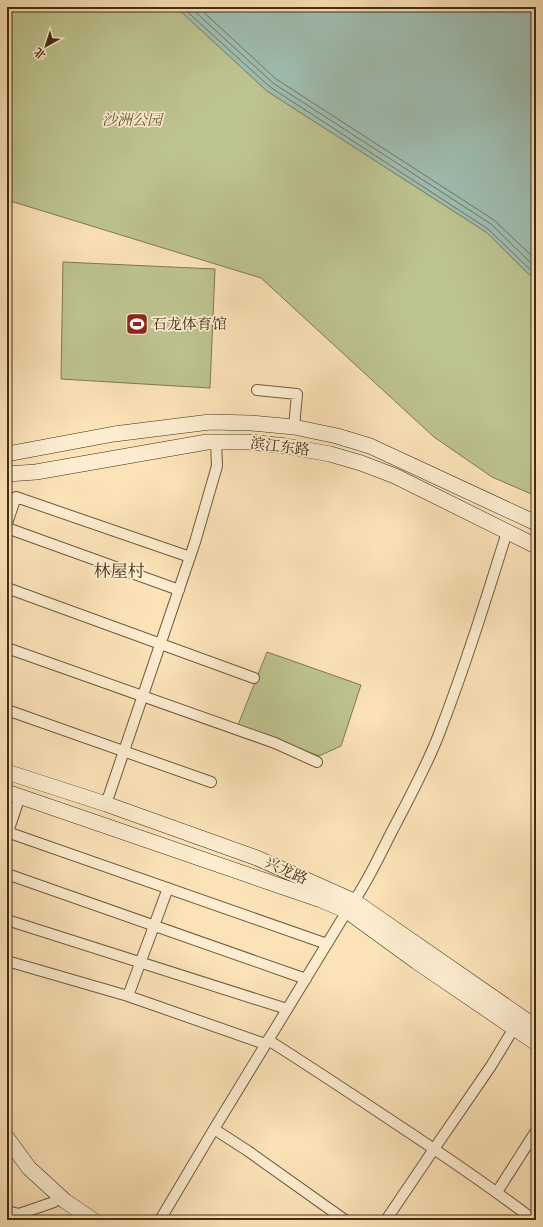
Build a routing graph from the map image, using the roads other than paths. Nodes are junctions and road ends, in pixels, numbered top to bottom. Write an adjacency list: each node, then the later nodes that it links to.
1 (257, 390): 2 (street)
2 (294, 427): 4 (main road, 滨江东路); 9 (main road, 滨江东路)
3 (216, 442): 5 (main road, 滨江东路); 11 (main road, 滨江东路); 13 (street)
4 (7, 454)
5 (36, 472): 6 (main road, 滨江东路); 7 (main road)
6 (7, 474)
7 (7, 483)
8 (7, 523): 13 (street)
9 (536, 524)
10 (7, 528): 15 (street)
11 (507, 532): 12 (main road, 滨江东路); 30 (street)
12 (536, 546)
13 (190, 556): 15 (street)
14 (7, 588): 16 (street)
15 (179, 590): 16 (street)
16 (160, 643): 18 (street); 19 (street)
17 (7, 648): 19 (street)
18 (254, 678)
19 (142, 696): 21 (street); 22 (street)
20 (7, 710): 21 (street)
21 (124, 751): 24 (street); 26 (street)
22 (317, 762)
23 (7, 772): 26 (main road, 兴龙路)
24 (211, 782)
25 (14, 794): 27 (street); 30 (main road, 兴龙路)
26 (106, 804): 30 (main road, 兴龙路)
27 (7, 833): 29 (street)
28 (7, 874): 32 (street)
29 (168, 888): 32 (street); 33 (street)
30 (351, 906): 33 (street); 39 (main road, 兴龙路); 40 (main road, 兴龙路)
31 (7, 920): 35 (street)
32 (154, 925): 35 (street); 36 (street)
33 (326, 944): 36 (street)
34 (7, 961): 37 (street)
35 (140, 962): 37 (street); 38 (street)
36 (306, 979): 38 (street)
37 (128, 996): 41 (street)
38 (287, 1010): 41 (street)
39 (536, 1027)
40 (514, 1028): 42 (main road, 兴龙路); 46 (street)
41 (266, 1042): 43 (street); 46 (street)
42 (536, 1043)
43 (214, 1129): 53 (street); 54 (street)
44 (536, 1132): 48 (street)
45 (7, 1138): 52 (main road)
46 (434, 1149): 48 (street); 55 (street)
47 (7, 1153): 49 (main road)
48 (497, 1192): 56 (street)
49 (54, 1202): 50 (street); 51 (main road)
50 (7, 1211)
51 (79, 1220)
52 (93, 1220)
53 (160, 1220)
54 (345, 1220)
55 (386, 1220)
56 (534, 1220)

